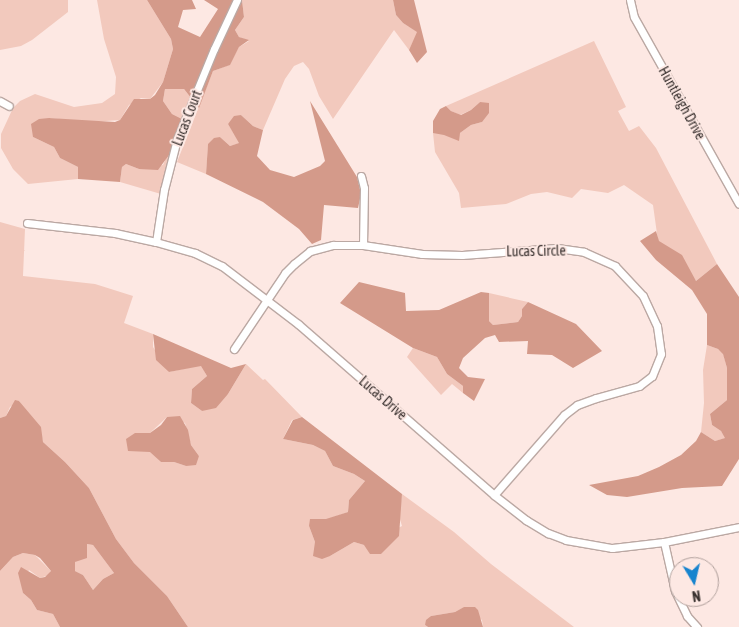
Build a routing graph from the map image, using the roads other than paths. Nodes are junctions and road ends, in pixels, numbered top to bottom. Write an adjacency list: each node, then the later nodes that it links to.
1 (238, 0): 8 (street, Lucas Court)
2 (630, 0): 6 (street, Huntleigh Drive)
3 (0, 101): 4 (street)
4 (9, 106)
5 (361, 176): 9 (street)
6 (739, 204)
7 (27, 222): 8 (street, Lucas Drive)
8 (156, 242): 10 (street, Lucas Drive)
9 (363, 245): 10 (street, Lucas Circle); 12 (street, Lucas Circle)
10 (268, 299): 11 (street, Lucas Circle); 12 (street, Lucas Drive)
11 (234, 349)
12 (494, 495): 14 (street, Lucas Drive)
13 (739, 527): 14 (street, Lucas Drive)
14 (664, 542): 15 (street)
15 (697, 627)

